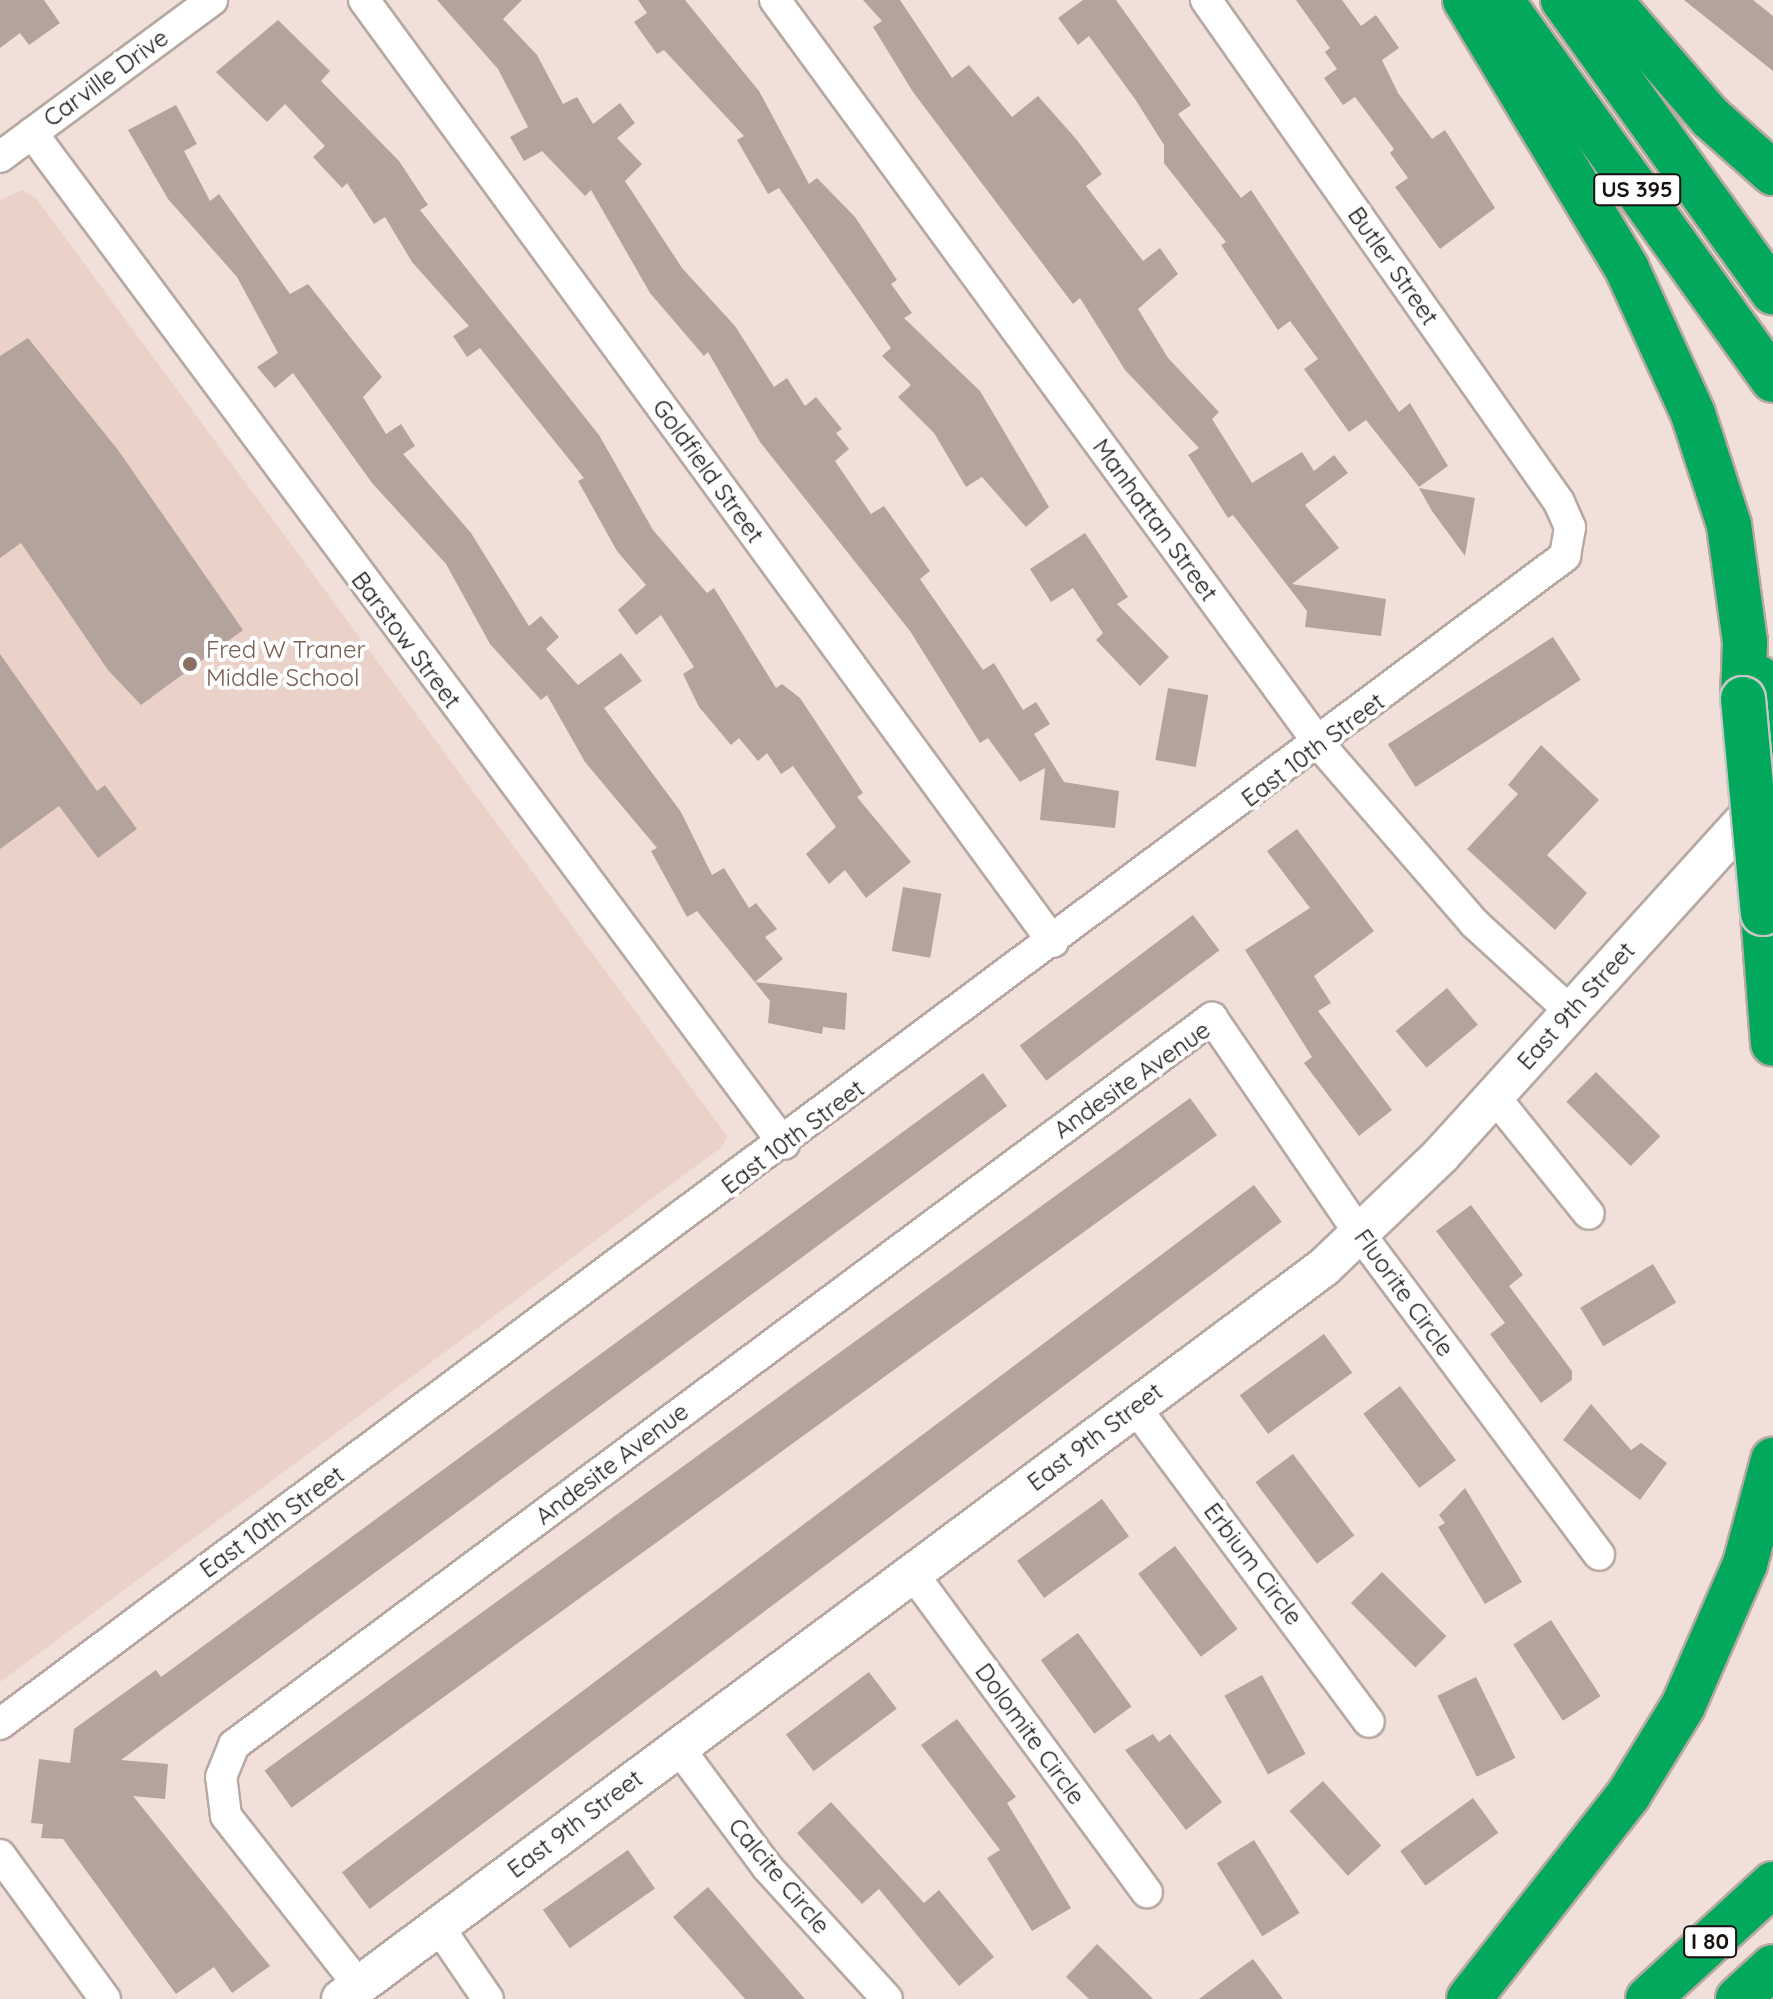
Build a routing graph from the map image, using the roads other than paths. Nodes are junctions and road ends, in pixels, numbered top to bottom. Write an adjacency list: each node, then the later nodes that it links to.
1 (212, 0): 9 (street, Carville Drive)
2 (364, 0): 19 (street, Goldfield Street)
3 (775, 0): 16 (street, Manhattan Street)
4 (1206, 0): 14 (street, Butler Street)
5 (1465, 0): 15 (highway)
6 (1501, 0): 13 (highway, US 395)
7 (1563, 0): 12 (highway, US 395)
8 (1609, 0): 11 (highway)
9 (32, 133): 10 (street, Carville Drive); 24 (street, Barstow Street)
10 (0, 157)
11 (1773, 173)
12 (1773, 292)
13 (1773, 380)
14 (1570, 536): 16 (street, East 10th Street)
15 (1749, 674): 17 (highway); 22 (highway, bridge)
16 (1320, 745): 19 (street, East 10th Street); 20 (street, Manhattan Street)
17 (1773, 766)
18 (1773, 789): 20 (street, East 9th Street)
19 (1053, 942): 24 (street, East 10th Street)
20 (1570, 1011): 23 (street, East 9th Street)
21 (1218, 1026): 26 (street, Fluorite Circle); 39 (street, Andesite Avenue)
22 (1773, 1044)
23 (1494, 1096): 25 (street); 26 (street, East 9th Street)
24 (784, 1144): 32 (street, East 10th Street)
25 (1589, 1214)
26 (1360, 1234): 27 (street, East 9th Street); 29 (street, Fluorite Circle)
27 (1135, 1407): 30 (street, East 9th Street); 31 (street, Erbium Circle)
28 (1773, 1460): 43 (highway)
29 (1599, 1555)
30 (913, 1574): 33 (street, East 9th Street); 36 (street, Dolomite Circle)
31 (1369, 1722)
32 (0, 1724)
33 (678, 1747): 37 (street, East 9th Street); 42 (street, Calcite Circle)
34 (0, 1855): 40 (street)
35 (1773, 1884): 44 (highway, I 80)
36 (1147, 1892)
37 (438, 1926): 39 (street, East 9th Street); 41 (street)
38 (1773, 1967): 45 (highway, I 80)
39 (349, 1991)
40 (105, 1999)
41 (488, 1999)
42 (887, 1999)
43 (1469, 1999)
44 (1648, 1999)
45 (1738, 1999)

